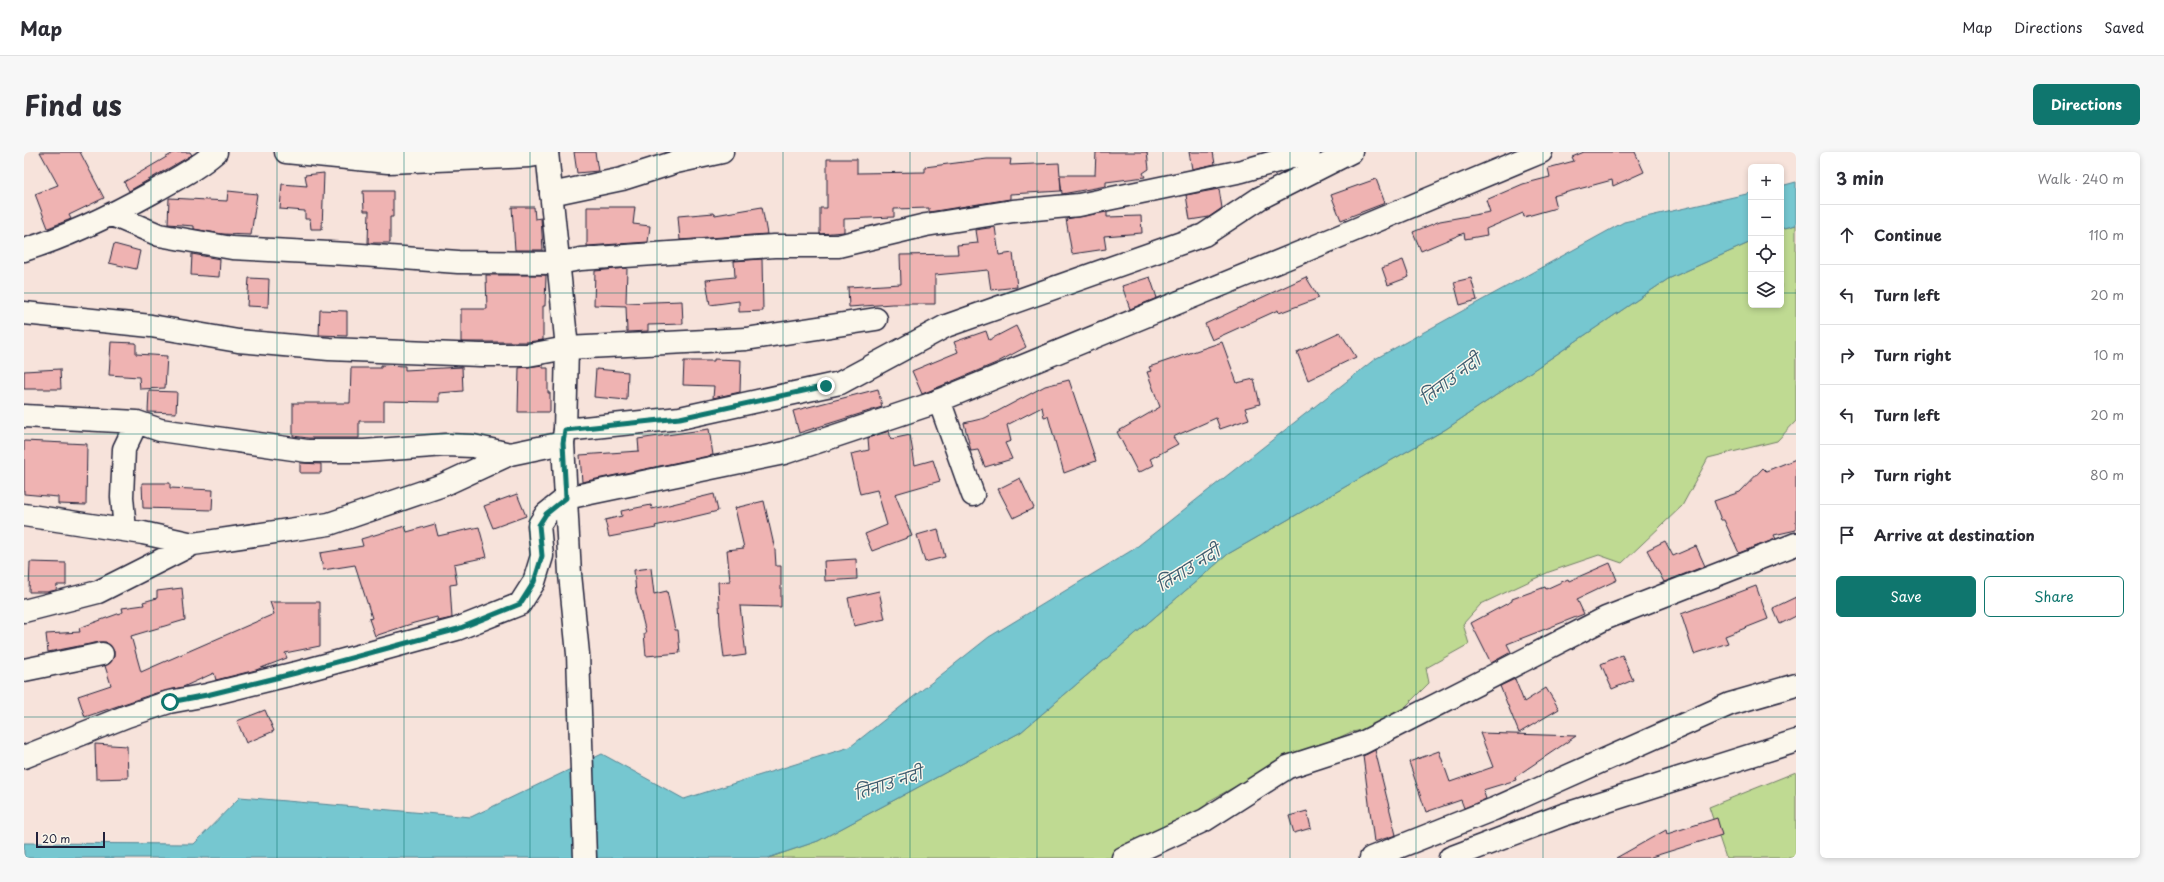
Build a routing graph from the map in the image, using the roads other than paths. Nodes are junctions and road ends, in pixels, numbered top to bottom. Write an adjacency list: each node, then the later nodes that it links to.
1 (216, 152): 9 (street)
2 (286, 152): 3 (street)
3 (547, 152): 8 (street)
4 (722, 152): 8 (street)
5 (1309, 152): 11 (street)
6 (1351, 152): 18 (street)
7 (1541, 152): 15 (street)
8 (552, 194): 11 (street)
9 (112, 215): 10 (street); 11 (street)
10 (24, 250)
11 (558, 263): 14 (street)
12 (24, 313): 14 (street)
13 (876, 319): 14 (street)
14 (567, 348): 18 (street)
15 (939, 400): 20 (street); 21 (street)
16 (24, 416): 17 (street)
17 (137, 422): 19 (street); 23 (street)
18 (564, 437): 19 (street); 21 (street)
19 (510, 454): 24 (street)
20 (973, 495)
21 (566, 498): 31 (street); 32 (street)
22 (24, 515): 23 (street)
23 (125, 530): 24 (street)
24 (194, 544): 26 (street)
25 (1796, 544): 33 (street)
26 (24, 610)
27 (102, 654): 28 (street)
28 (24, 670)
29 (1796, 685): 34 (street)
30 (1796, 741): 35 (street)
31 (24, 756)
32 (585, 858)
33 (1123, 858)
34 (1371, 858)
35 (1450, 858)

